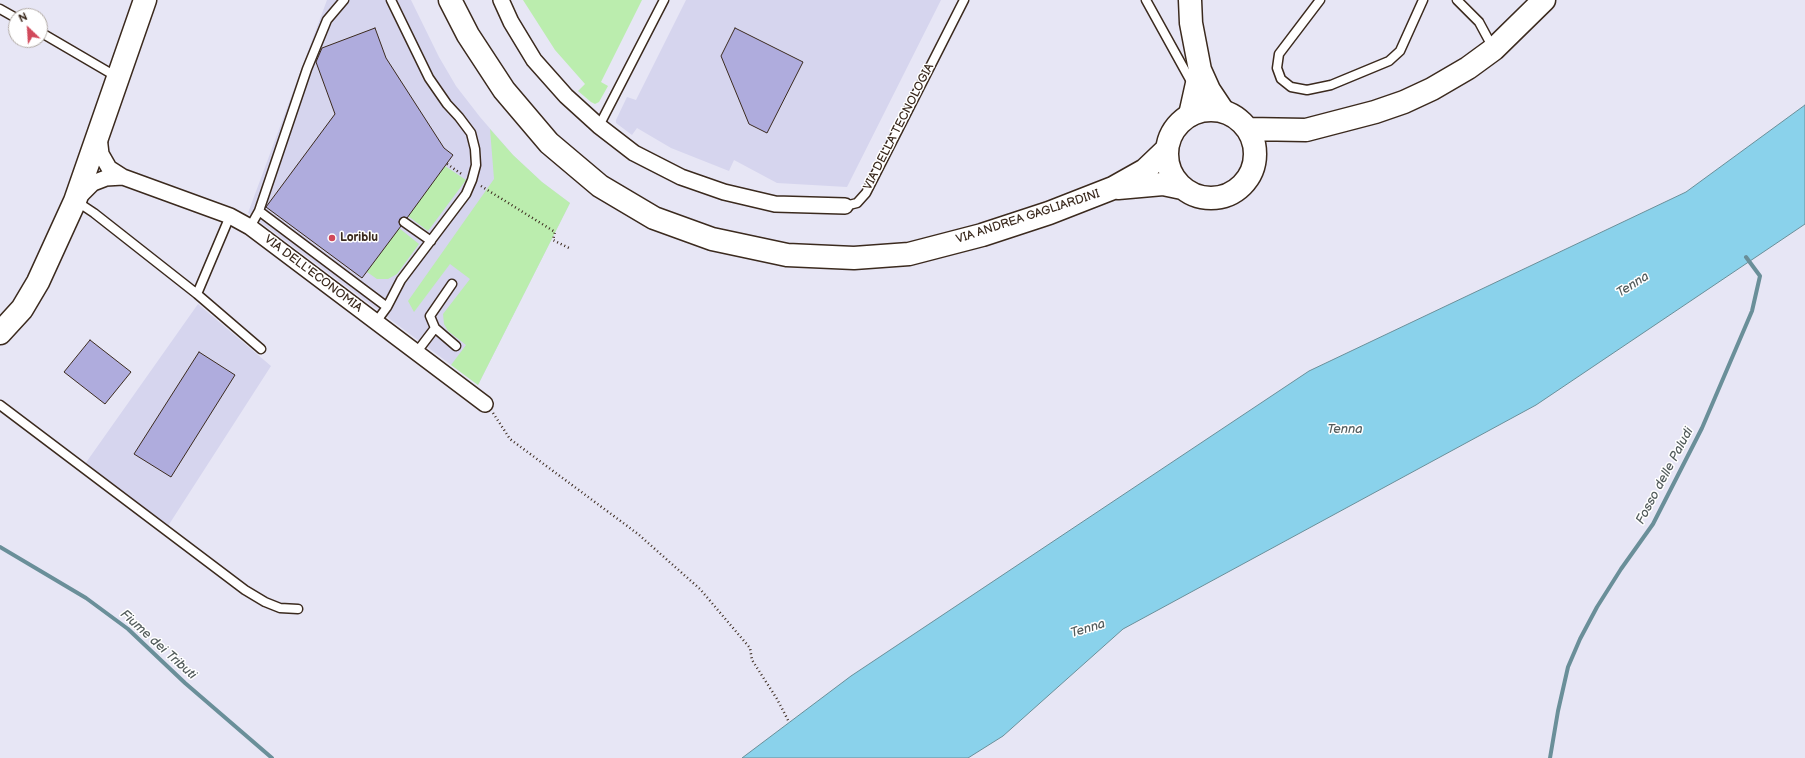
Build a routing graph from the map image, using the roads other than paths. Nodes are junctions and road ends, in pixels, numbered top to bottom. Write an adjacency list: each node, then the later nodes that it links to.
1 (145, 0): 17 (main road)
2 (344, 0): 33 (lane)
3 (391, 0): 37 (lane)
4 (450, 0): 29 (main road, VIA ANDREA GAGLIARDINI)
5 (500, 0): 21 (street, VIA DELLA TECNOLOGIA)
6 (664, 0): 21 (lane)
7 (964, 0): 32 (lane, VIA DELLA TECNOLOGIA)
8 (1146, 0): 18 (lane)
9 (1190, 0): 16 (main road)
10 (1320, 0): 11 (lane)
11 (1423, 0)
12 (1457, 0): 15 (lane)
13 (1544, 0): 15 (main road)
14 (48, 37): 17 (lane)
15 (1494, 49): 23 (main road)
16 (1200, 70): 18 (main road); 19 (main road)
17 (118, 78): 24 (main road)
18 (1196, 92): 20 (main road)
19 (1222, 111): 20 (main road); 22 (main road)
20 (1190, 115): 25 (main road)
21 (599, 126): 32 (street, VIA DELLA TECNOLOGIA)
22 (1248, 129): 23 (main road); 26 (main road)
23 (1306, 130): 26 (main road)
24 (99, 132): 27 (street); 28 (main road)
25 (1167, 149): 29 (main road); 30 (main road)
26 (1255, 159): 30 (main road)
27 (108, 173): 28 (street); 31 (street); 34 (street, VIA DELL'ECONOMIA)
28 (84, 175): 31 (main road)
29 (1113, 188): 30 (main road)
30 (1182, 188)
31 (75, 201): 39 (lane); 43 (main road)
32 (845, 206)
33 (259, 210): 36 (lane); 40 (lane)
34 (230, 216): 36 (street, VIA DELL'ECONOMIA); 39 (lane)
35 (404, 222): 37 (lane)
36 (250, 227): 41 (street, VIA DELL'ECONOMIA)
37 (431, 241): 40 (lane)
38 (452, 284): 42 (lane)
39 (197, 294): 45 (lane)
40 (387, 307): 41 (lane)
41 (376, 322): 46 (street, VIA DELL'ECONOMIA)
42 (435, 328): 44 (lane); 46 (lane)
43 (0, 333)
44 (456, 346)
45 (261, 349)
46 (416, 353): 47 (street, VIA DELL'ECONOMIA)
47 (485, 404)
48 (0, 405): 49 (lane)
49 (298, 609)

